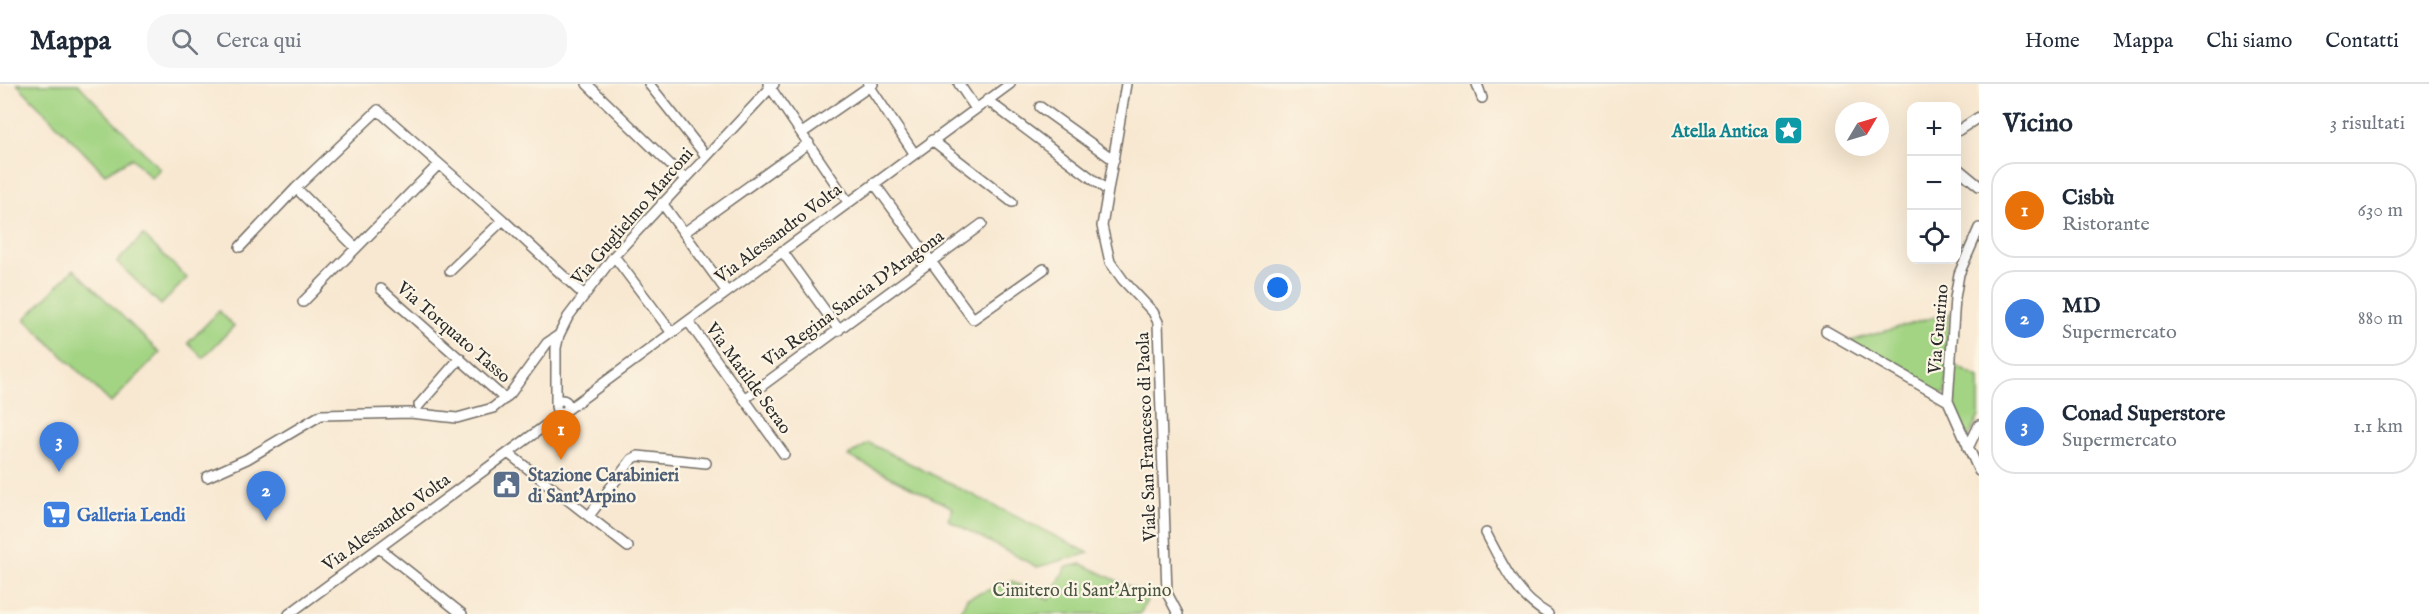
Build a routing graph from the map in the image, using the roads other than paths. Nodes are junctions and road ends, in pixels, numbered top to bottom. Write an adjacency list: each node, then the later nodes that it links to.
1 (587, 84): 23 (street)
2 (649, 84): 19 (street)
3 (959, 84): 12 (street)
4 (1010, 84): 10 (street, Via Alessandro Volta)
5 (1126, 84): 20 (street, Viale San Francesco di Paola)
6 (1477, 84): 9 (street)
7 (771, 85): 15 (street); 19 (street, Via Guglielmo Marconi)
8 (870, 85): 15 (street); 18 (street)
9 (1482, 98)
10 (987, 100): 12 (street, Via Alessandro Volta); 27 (street)
11 (1040, 107): 20 (street)
12 (976, 109): 16 (street, Via Alessandro Volta)
13 (1979, 117): 14 (street)
14 (1961, 129)
15 (802, 132): 17 (street)
16 (932, 140): 18 (street, Via Alessandro Volta); 29 (street)
17 (809, 143): 28 (street); 34 (street)
18 (914, 153): 24 (street, Via Alessandro Volta)
19 (706, 156): 23 (street, Via Guglielmo Marconi)
20 (1114, 160): 27 (street, Viale San Francesco di Paola)
21 (439, 164): 26 (street); 31 (street); 36 (street)
22 (1961, 171): 25 (street)
23 (685, 179): 30 (street, Via Guglielmo Marconi)
24 (874, 183): 28 (street, Via Alessandro Volta); 39 (street)
25 (1979, 186)
26 (296, 188): 35 (street); 36 (street)
27 (1107, 190): 70 (street, Viale San Francesco di Paola)
28 (848, 202): 37 (street, Via Alessandro Volta)
29 (1012, 202)
30 (662, 203): 34 (street); 38 (street, Via Guglielmo Marconi)
31 (503, 220): 41 (street); 44 (street)
32 (982, 224): 39 (street, Via Regina Sancia D'Aragona)
33 (1979, 228): 54 (street, Via Guarino)
34 (685, 232): 43 (street)
35 (240, 247)
36 (356, 248): 45 (street)
37 (782, 251): 43 (street, Via Alessandro Volta); 47 (street)
38 (614, 256): 44 (street, Via Guglielmo Marconi); 49 (street)
39 (931, 262): 40 (street); 47 (street, Via Regina Sancia D'Aragona)
40 (1044, 269)
41 (450, 271)
42 (381, 289): 51 (street, Via Torquato Tasso)
43 (727, 292): 46 (street, Via Alessandro Volta)
44 (584, 295): 50 (street, Via Guglielmo Marconi)
45 (303, 302)
46 (688, 321): 49 (street, Via Alessandro Volta); 53 (street, Via Matilde Serao)
47 (839, 330): 53 (street, Via Regina Sancia D'Aragona)
48 (1826, 331): 54 (street)
49 (672, 333): 56 (street, Via Alessandro Volta)
50 (559, 335): 52 (street); 56 (street, Via Guglielmo Marconi)
51 (460, 358): 52 (street, Via Torquato Tasso); 55 (street)
52 (505, 399): 63 (street)
53 (744, 399): 60 (street, Via Matilde Serao)
54 (1948, 401): 58 (street)
55 (419, 405)
56 (561, 407): 59 (street, Via Alessandro Volta)
57 (1979, 425): 58 (street)
58 (1968, 448): 62 (street)
59 (508, 453): 64 (street); 67 (street, Via Alessandro Volta)
60 (784, 454)
61 (706, 463): 64 (street)
62 (1979, 471)
63 (207, 477)
64 (589, 516): 66 (street)
65 (1486, 533): 71 (street)
66 (628, 547)
67 (379, 548): 68 (street, Via Alessandro Volta); 69 (street)
68 (289, 614)
69 (462, 614)
70 (1178, 614)
71 (1548, 614)

